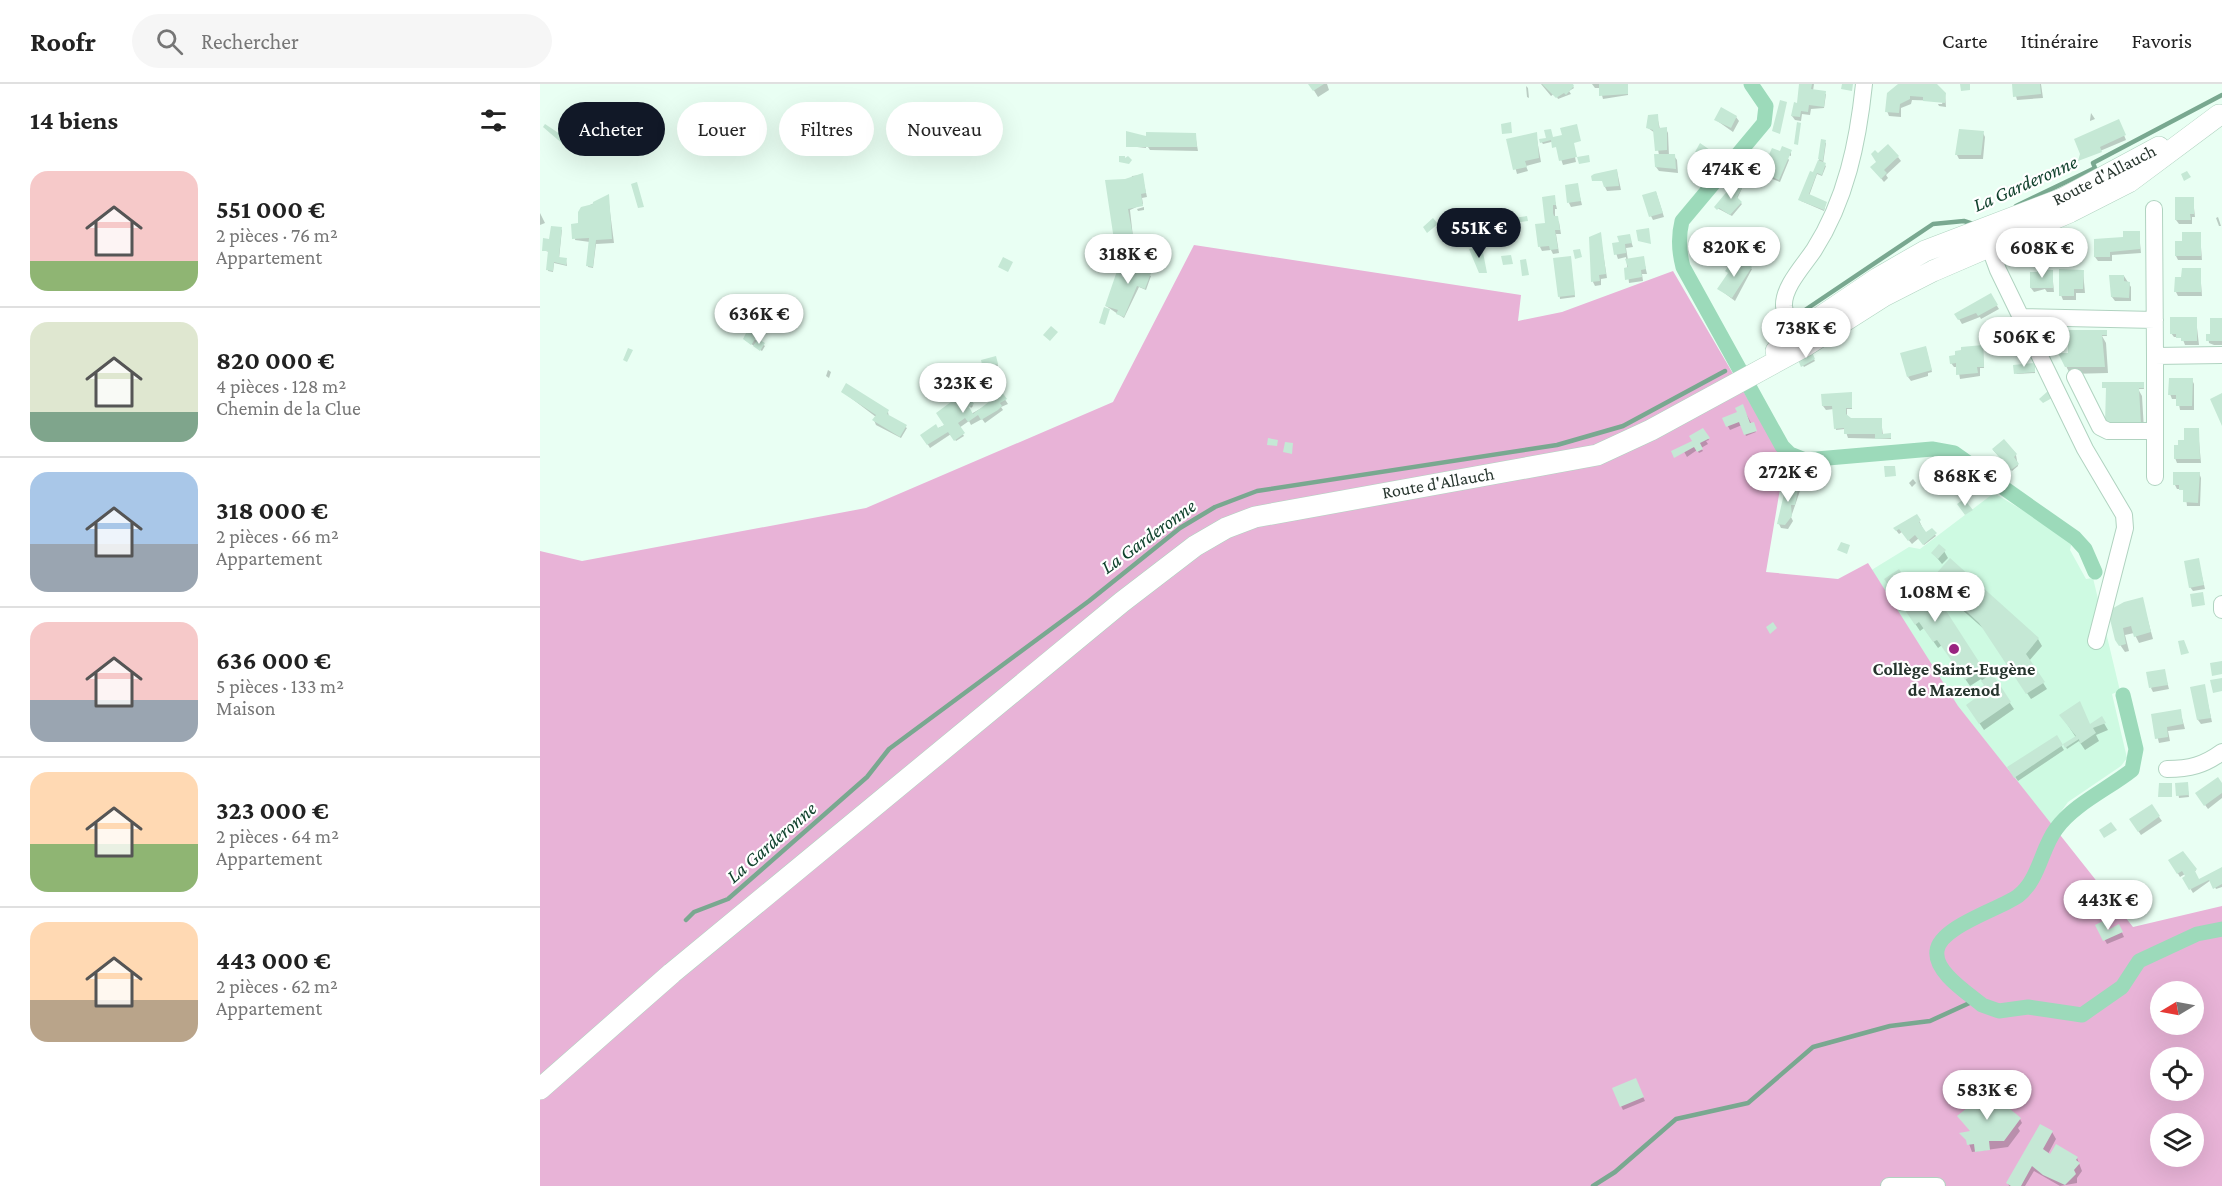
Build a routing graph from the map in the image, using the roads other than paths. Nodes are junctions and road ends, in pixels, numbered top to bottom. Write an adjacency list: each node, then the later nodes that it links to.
1 (1864, 84): 7 (street)
2 (2221, 114): 4 (main road, Route d'Allauch)
3 (2154, 209): 6 (street)
4 (1986, 238): 5 (street); 7 (main road, Route d'Allauch)
5 (2021, 317): 6 (street); 15 (street)
6 (2155, 320): 9 (street)
7 (1802, 338): 18 (main road, Route d'Allauch)
8 (2222, 355): 9 (street)
9 (2155, 356): 11 (street)
10 (2075, 377): 11 (street)
11 (2155, 431): 12 (street)
12 (2155, 477)
13 (2222, 604): 14 (street)
14 (2222, 610)
15 (2096, 641)
16 (2222, 752): 17 (street)
17 (2168, 769)
18 (540, 1089)
19 (1889, 1186): 20 (street)
20 (1937, 1186)

